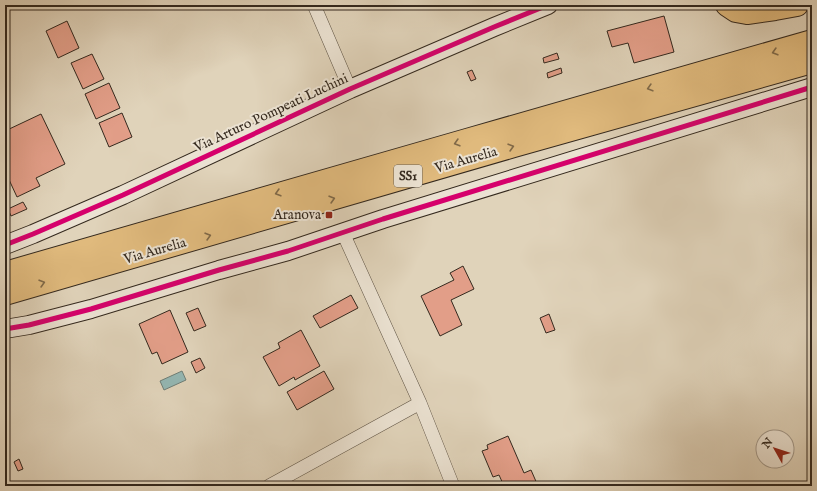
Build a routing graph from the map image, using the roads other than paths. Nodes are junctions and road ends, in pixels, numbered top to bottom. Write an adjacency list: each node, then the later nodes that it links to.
1 (314, 5): 7 (street)
2 (548, 5): 7 (street, Via Arturo Pompeati Luchini)
3 (727, 5): 4 (highway)
4 (797, 5)
5 (812, 41): 11 (highway, Via Aurelia / SS1, one-way to 11)
6 (812, 62): 12 (highway, Via Aurelia / SS1, one-way to 6)
7 (350, 89): 10 (street, Via Arturo Pompeati Luchini)
8 (810, 91): 9 (street)
9 (343, 233): 13 (street); 14 (street)
10 (5, 245)
11 (5, 272)
12 (5, 294)
13 (5, 329)
14 (420, 403): 15 (street); 16 (street)
15 (269, 486)
16 (453, 486)

